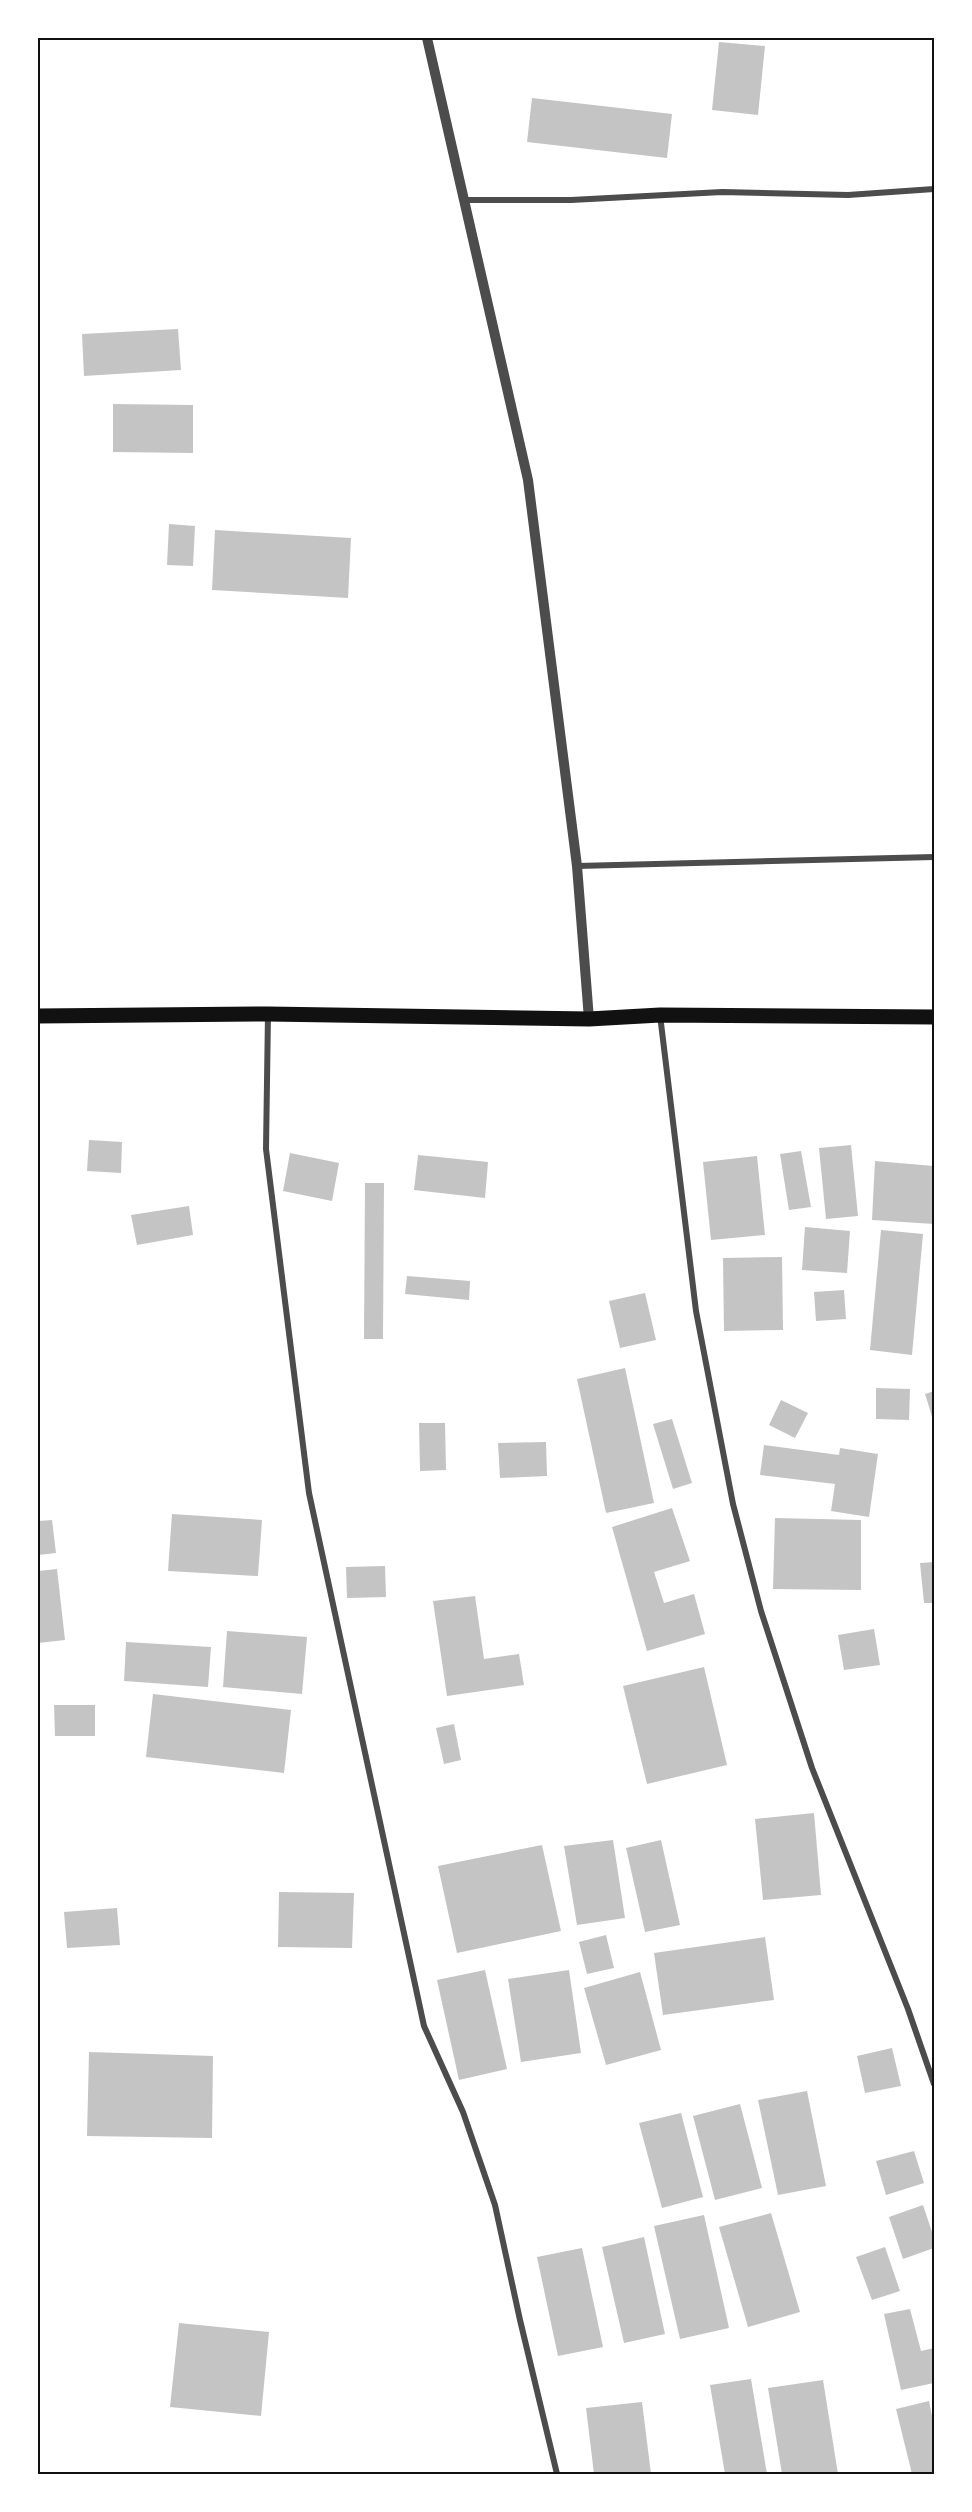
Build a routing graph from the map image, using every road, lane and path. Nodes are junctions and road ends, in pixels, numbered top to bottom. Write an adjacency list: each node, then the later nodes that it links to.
1 (427, 38): 3 (street)
2 (934, 189): 3 (street)
3 (464, 200): 5 (street)
4 (934, 857): 5 (street)
5 (577, 866): 10 (street)
6 (268, 1014): 8 (main road); 10 (main road); 12 (street)
7 (660, 1015): 9 (main road); 10 (main road); 11 (street)
8 (38, 1016)
9 (934, 1017)
10 (589, 1019)
11 (934, 2084)
12 (557, 2475)

